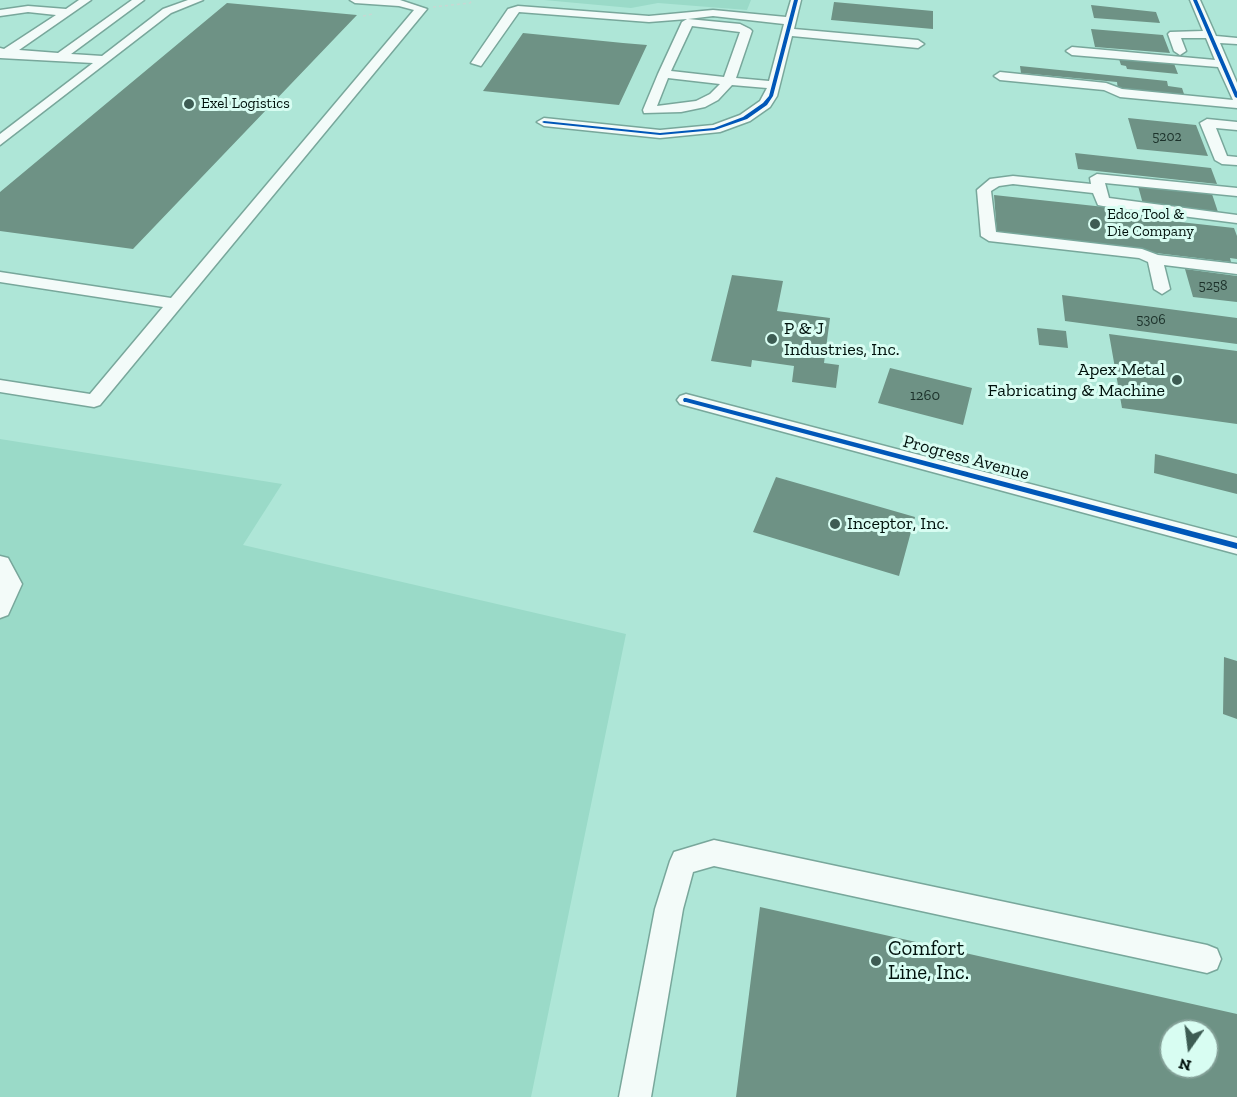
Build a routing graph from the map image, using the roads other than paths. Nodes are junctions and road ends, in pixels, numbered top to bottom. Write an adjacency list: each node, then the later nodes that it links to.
1 (86, 0): 7 (street)
2 (140, 0): 17 (street)
3 (198, 0): 18 (street)
4 (355, 0): 38 (street)
5 (796, 0): 10 (street)
6 (1195, 0): 11 (street)
7 (66, 12): 8 (street); 16 (street)
8 (0, 13)
9 (685, 19): 10 (street); 19 (street); 21 (street); 23 (street)
10 (789, 27): 13 (street); 24 (street)
11 (1211, 37): 12 (street); 15 (street); 20 (street)
12 (1237, 41)
13 (918, 44)
14 (1072, 51): 20 (street)
15 (1180, 51)
16 (2, 54): 17 (street)
17 (58, 58): 18 (street)
18 (105, 60): 29 (street)
19 (477, 63)
20 (1223, 64): 25 (street)
21 (664, 74): 23 (street); 23 (street)
22 (1000, 76): 26 (street)
23 (729, 81): 24 (street)
24 (774, 86): 27 (street)
25 (1237, 97)
26 (1237, 104)
27 (544, 122)
28 (1237, 126): 30 (street)
29 (0, 141)
30 (1237, 161)
31 (1099, 189): 32 (street); 33 (street); 34 (street)
32 (1237, 192)
33 (1237, 219)
34 (1155, 260): 35 (street); 37 (street)
35 (1237, 269)
36 (0, 277): 38 (street)
37 (1162, 289)
38 (174, 304): 39 (street)
39 (0, 386)
40 (687, 399): 41 (street, Progress Avenue)
41 (1237, 546)
42 (0, 564): 43 (street)
43 (0, 609)
44 (1207, 959): 45 (street)
45 (635, 1097)

